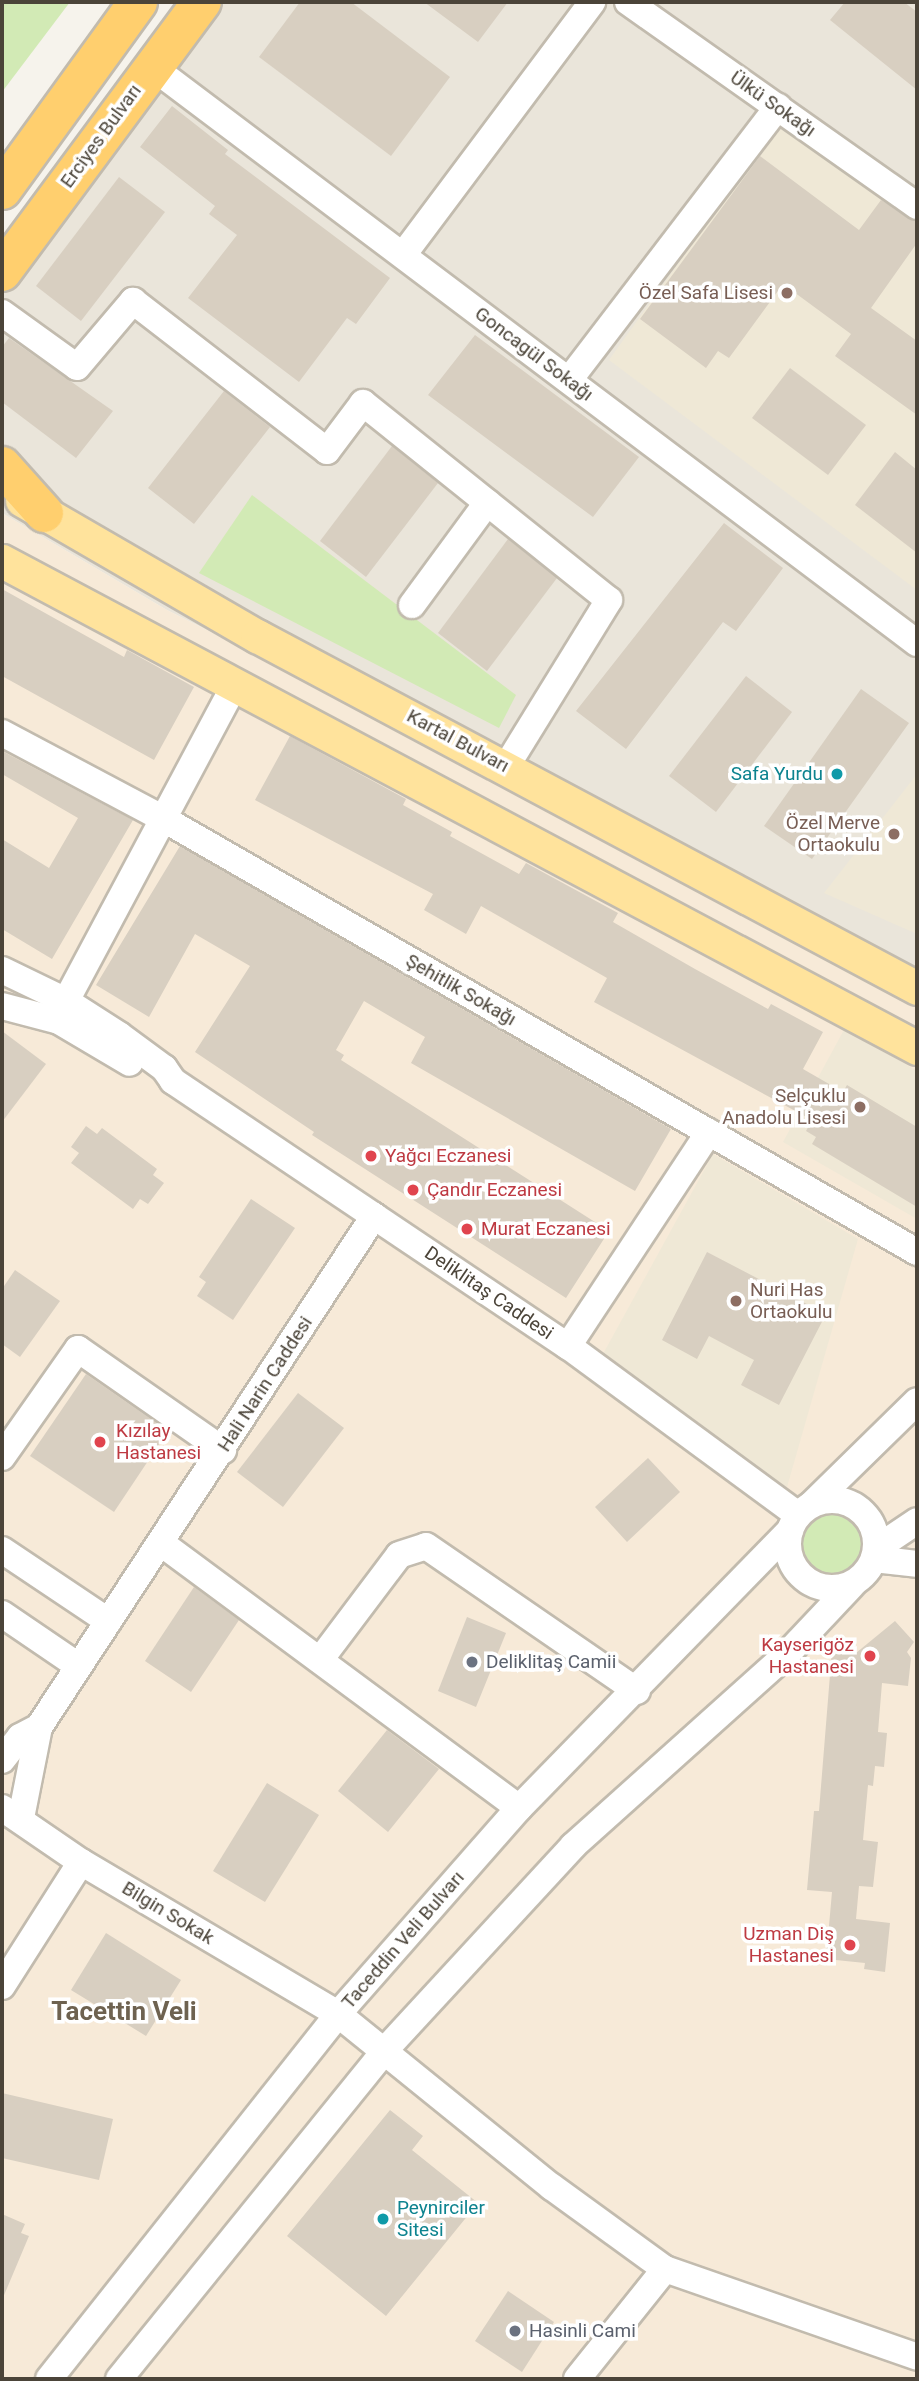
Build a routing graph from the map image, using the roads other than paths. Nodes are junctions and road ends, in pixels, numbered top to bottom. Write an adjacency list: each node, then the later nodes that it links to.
1 (138, 2): 7 (highway)
2 (202, 2): 5 (highway, Erciyes Bulvarı)
3 (592, 2): 9 (street)
4 (628, 2): 6 (street, Ülkü Sokağı)
5 (151, 66): 9 (street, Goncagül Sokağı); 10 (highway, Erciyes Bulvarı)
6 (778, 107): 8 (street, Ülkü Sokağı); 12 (street)
7 (2, 190)
8 (917, 206)
9 (403, 255): 12 (street, Goncagül Sokağı)
10 (2, 272)
11 (2, 313): 15 (street)
12 (569, 380): 19 (street, Goncagül Sokağı)
13 (2, 466): 16 (highway)
14 (2, 489): 16 (main road, Kartal Bulvarı)
15 (487, 503): 18 (street); 22 (street)
16 (44, 513): 22 (main road, Kartal Bulvarı)
17 (2, 561): 20 (main road)
18 (412, 605)
19 (917, 643)
20 (235, 685): 23 (street); 28 (main road)
21 (2, 733): 23 (street, Şehitlik Sokağı)
22 (506, 767): 25 (main road, Kartal Bulvarı)
23 (162, 818): 26 (street); 30 (street, Şehitlik Sokağı)
24 (2, 970): 26 (street, Deliklitaş Caddesi)
25 (917, 988)
26 (66, 1001): 29 (street, Deliklitaş Caddesi)
27 (2, 1006): 29 (street, Deliklitaş Caddesi)
28 (917, 1048)
29 (173, 1081): 31 (street, Deliklitaş Caddesi)
30 (709, 1132): 32 (street, Şehitlik Sokağı); 33 (street)
31 (374, 1216): 33 (street, Deliklitaş Caddesi); 35 (street, Hali Narin Caddesi)
32 (917, 1252)
33 (568, 1346): 37 (street, Deliklitaş Caddesi)
34 (917, 1401): 37 (street, Taceddin Veli Bulvarı)
35 (223, 1450): 36 (street); 39 (street, Hali Narin Caddesi)
36 (2, 1457)
37 (800, 1516): 41 (street); 43 (street); 48 (street, Taceddin Veli Bulvarı)
38 (917, 1521): 41 (street)
39 (161, 1543): 45 (street, Hali Narin Caddesi); 46 (street)
40 (2, 1550): 45 (street)
41 (876, 1553): 42 (street); 43 (street)
42 (917, 1564)
43 (852, 1585): 56 (street)
44 (2, 1615): 47 (street)
45 (108, 1621): 47 (street, Hali Narin Caddesi)
46 (320, 1660): 48 (street); 51 (street)
47 (77, 1665): 49 (street, Hali Narin Caddesi)
48 (637, 1691): 51 (street, Taceddin Veli Bulvarı)
49 (39, 1727): 50 (street, Hali Narin Caddesi); 52 (street, Hali Narin Caddesi)
50 (2, 1760)
51 (519, 1808): 55 (street, Taceddin Veli Bulvarı)
52 (12, 1813): 53 (street, Bilgin Sokak)
53 (81, 1862): 54 (street); 55 (street, Bilgin Sokak)
54 (2, 1986)
55 (338, 2014): 56 (street, Bilgin Sokak); 59 (street, Taceddin Veli Bulvarı)
56 (385, 2050): 57 (street, Bilgin Sokak); 60 (street)
57 (664, 2269): 58 (street, Bilgin Sokak); 61 (street)
58 (917, 2357)
59 (48, 2379)
60 (119, 2379)
61 (577, 2379)

